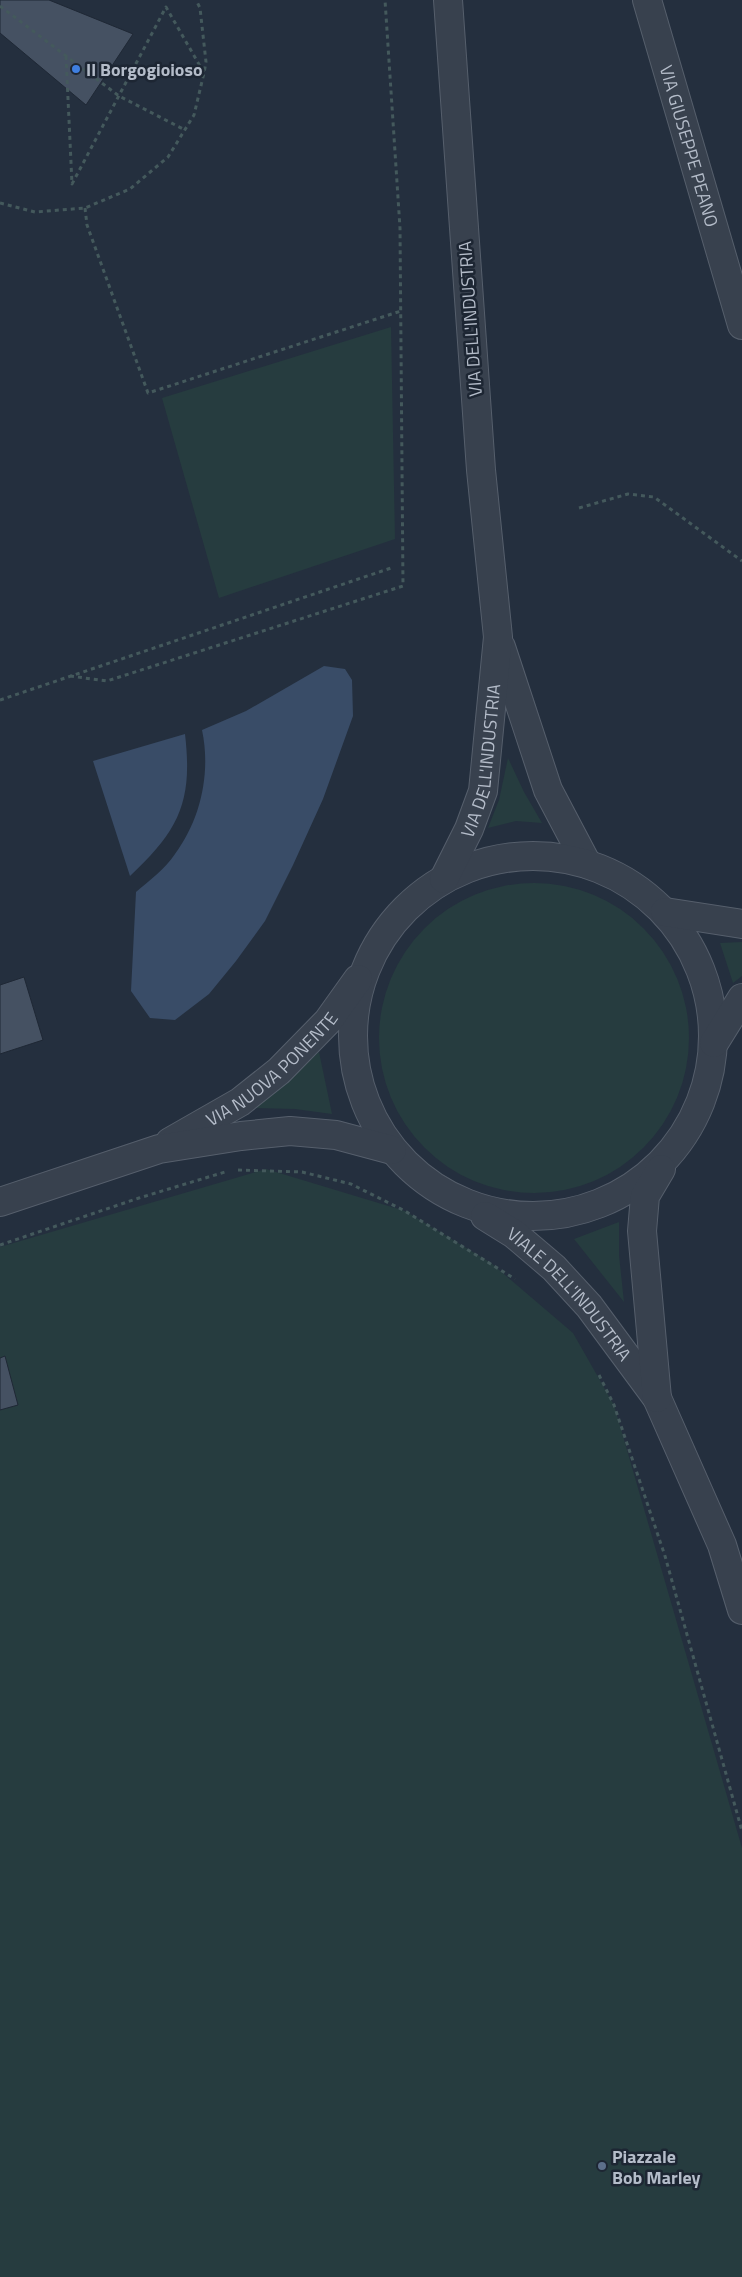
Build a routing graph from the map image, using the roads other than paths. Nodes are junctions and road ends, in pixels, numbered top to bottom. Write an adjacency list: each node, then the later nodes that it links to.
1 (448, 0): 4 (street, VIA DELL'INDUSTRIA)
2 (647, 0): 3 (street, VIA GIUSEPPE PEANO)
3 (742, 325)
4 (498, 637): 5 (street, VIA DELL'INDUSTRIA); 6 (street, VIA DELL'INDUSTRIA)
5 (587, 864): 6 (street); 7 (street)
6 (444, 879): 9 (street)
7 (666, 912): 8 (street); 11 (street)
8 (742, 924)
9 (366, 967): 12 (street, VIA NUOVA PONENTE); 13 (street)
10 (742, 998): 11 (street)
11 (714, 1043): 14 (street)
12 (159, 1149): 13 (street, VIA NUOVA PONENTE); 15 (street, VIA NUOVA PONENTE)
13 (392, 1150): 16 (street)
14 (666, 1159): 16 (street); 17 (street, VIALE DELL'INDUSTRIA)
15 (0, 1202)
16 (469, 1206): 17 (street, VIALE DELL'INDUSTRIA)
17 (657, 1398): 18 (street, VIALE DELL'INDUSTRIA)
18 (742, 1610)

